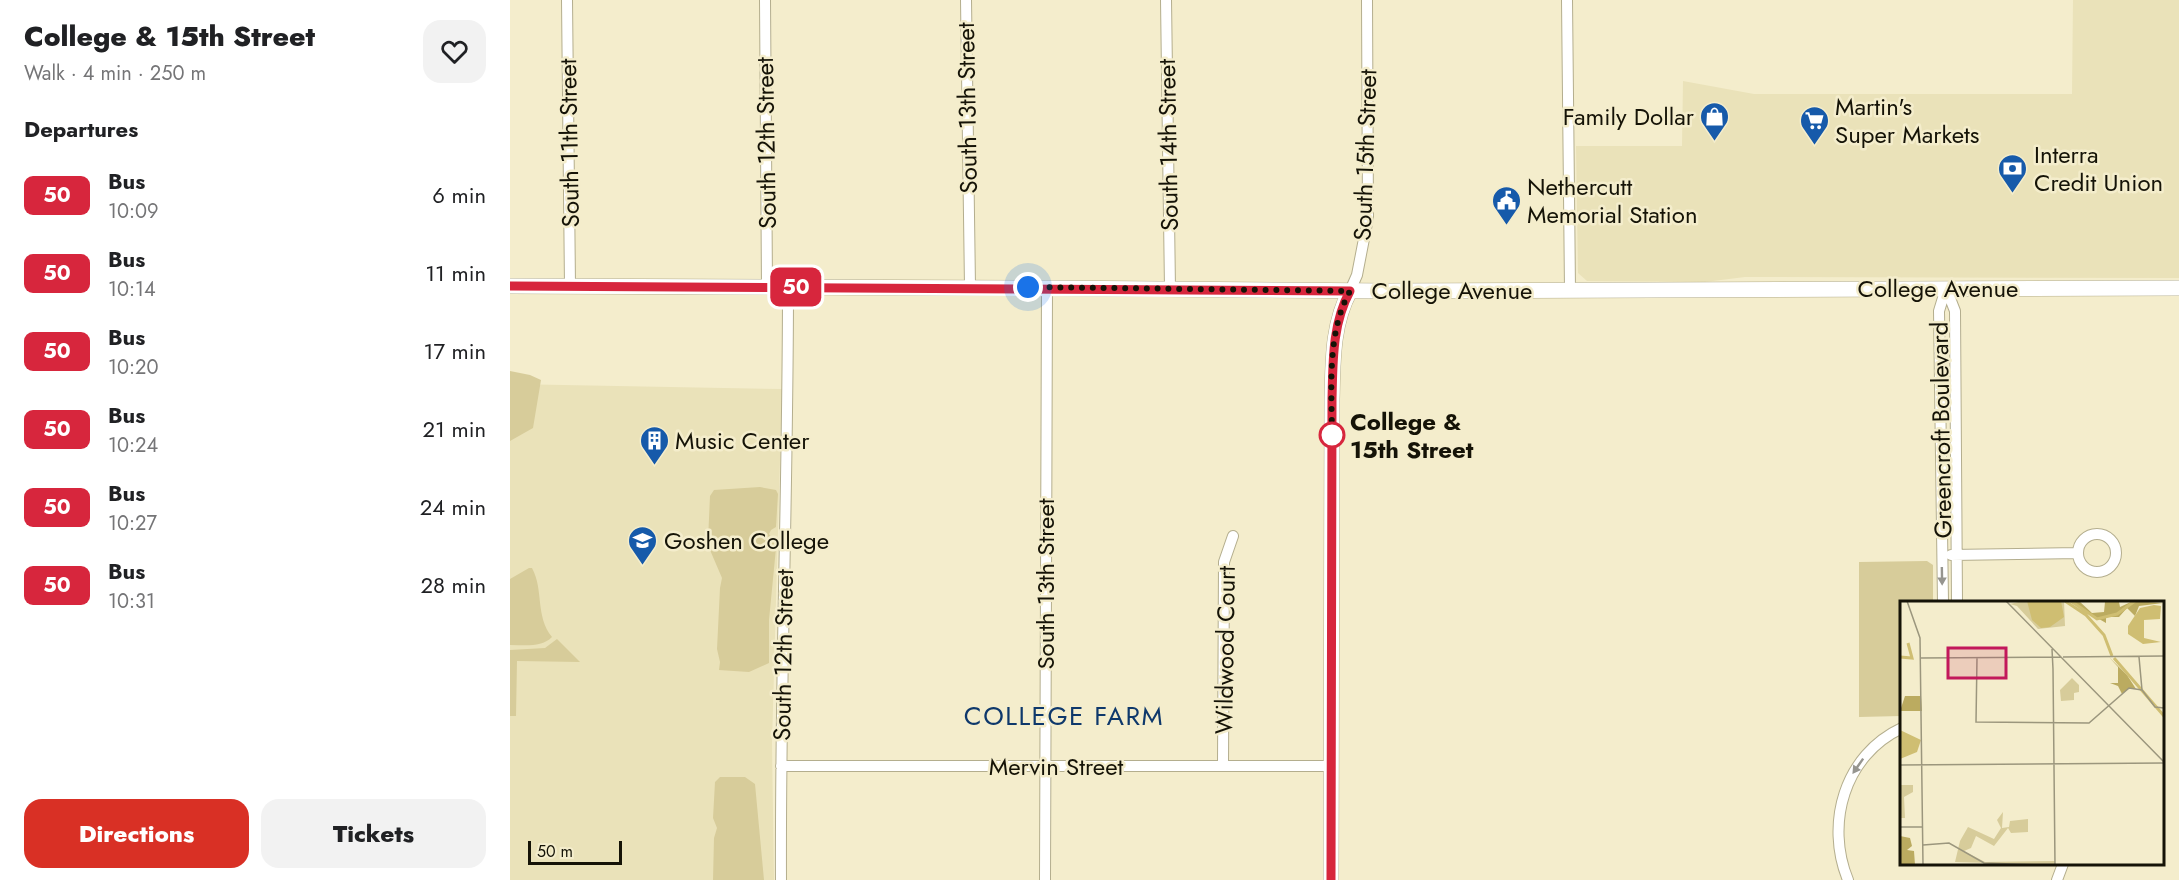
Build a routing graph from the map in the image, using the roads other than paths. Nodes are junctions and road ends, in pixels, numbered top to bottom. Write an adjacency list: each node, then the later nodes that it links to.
1 (567, 0): 8 (street, South 11th Street)
2 (765, 0): 9 (street, South 12th Street)
3 (966, 0): 11 (street, South 13th Street)
4 (1166, 0): 15 (street, South 14th Street)
5 (1367, 0): 17 (street, South 15th Street)
6 (1567, 0): 16 (street)
7 (510, 286): 8 (main road, College Avenue)
8 (570, 286): 9 (main road, College Avenue)
9 (767, 287): 10 (main road, College Avenue)
10 (788, 287): 11 (main road, College Avenue); 25 (street, South 12th Street)
11 (970, 287): 12 (main road, College Avenue)
12 (1047, 288): 15 (main road, College Avenue); 26 (street, South 13th Street)
13 (1946, 288): 14 (main road, College Avenue); 16 (main road, College Avenue); 20 (street, Greencroft Boulevard); 21 (street, Greencroft Boulevard)
14 (2179, 288)
15 (1170, 289): 17 (main road, College Avenue)
16 (1570, 290): 17 (main road, College Avenue)
17 (1350, 291): 28 (main road, South 15th Street)
18 (1233, 536): 27 (street, Wildwood Court)
19 (2078, 553): 21 (street)
20 (1942, 555): 21 (street); 22 (street, Greencroft Boulevard, one-way to 22)
21 (1957, 555): 23 (street, Greencroft Boulevard)
22 (1943, 601)
23 (1957, 601)
24 (1900, 729): 33 (street, one-way to 33)
25 (781, 766): 26 (street, Mervin Street); 30 (street, South 12th Street)
26 (1044, 766): 27 (street, Mervin Street); 31 (street, South 13th Street)
27 (1223, 766): 28 (street, Mervin Street)
28 (1331, 766): 32 (main road, South 15th Street)
29 (2064, 865): 34 (street)
30 (781, 880)
31 (1045, 880)
32 (1331, 880)
33 (1848, 880)
34 (2057, 880)

